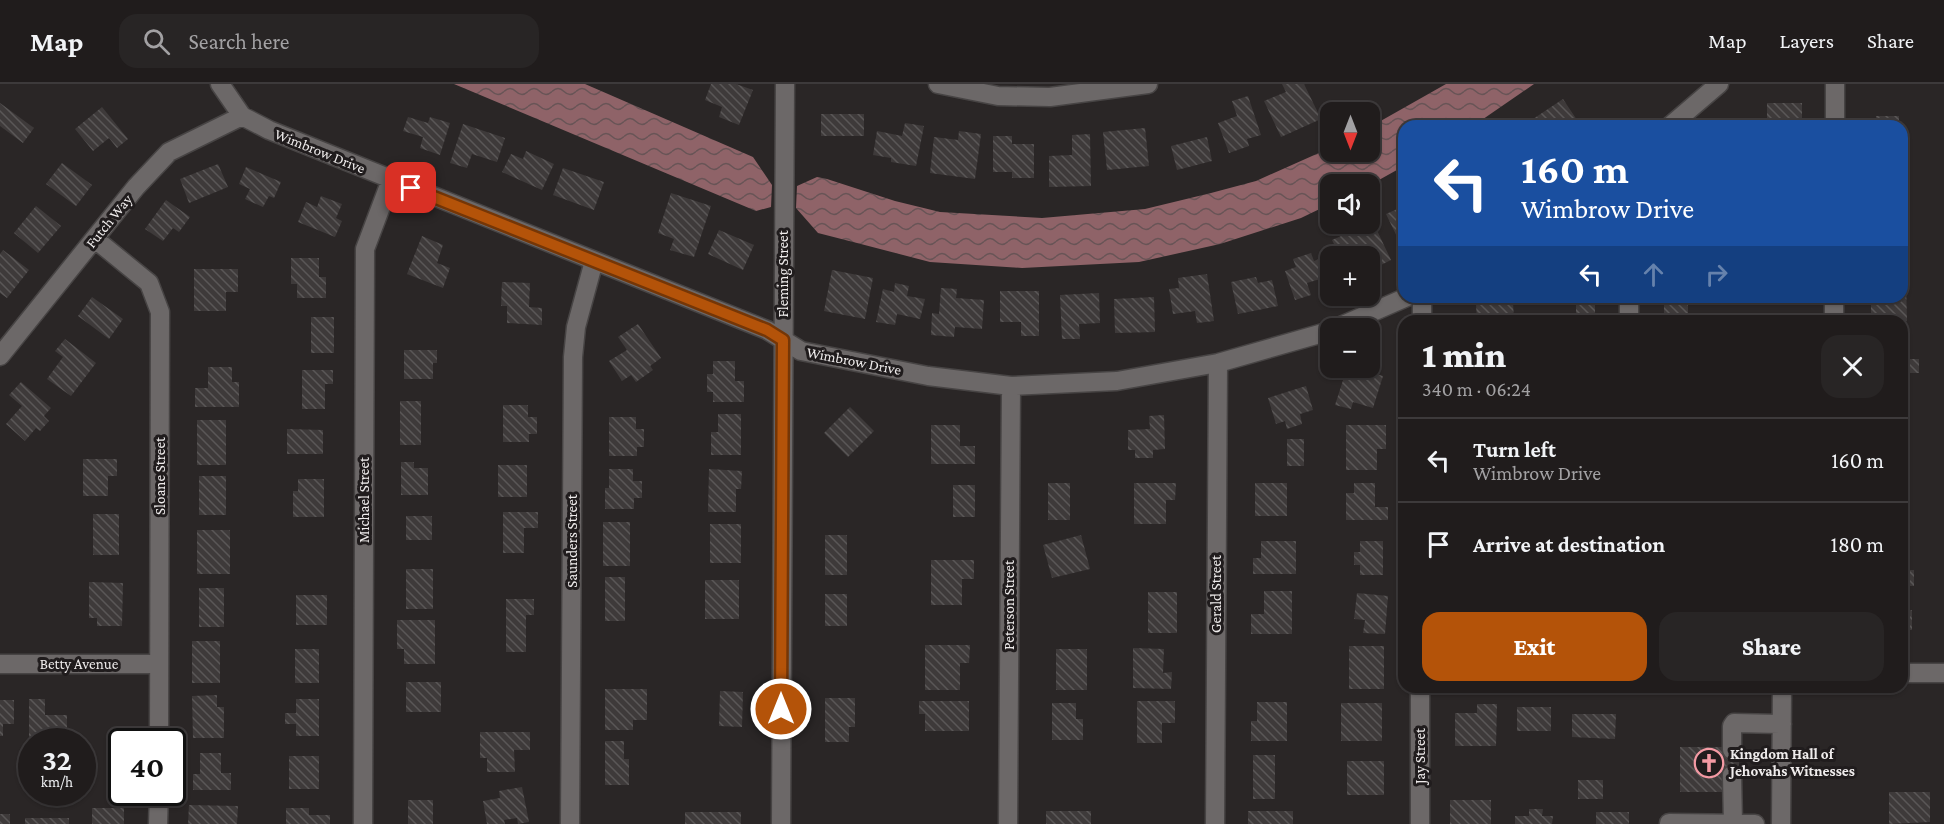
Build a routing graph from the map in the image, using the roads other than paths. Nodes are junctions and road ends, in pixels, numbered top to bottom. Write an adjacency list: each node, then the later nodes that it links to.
1 (220, 84): 8 (street, Wimbrow Drive)
2 (785, 84): 17 (street, Fleming Street)
3 (938, 84): 7 (street)
4 (1148, 84): 7 (street)
5 (1719, 84): 9 (street)
6 (1835, 84): 10 (street)
7 (998, 90)
8 (242, 116): 11 (street, Wimbrow Drive); 12 (street, Futch Way)
9 (1677, 120)
10 (1835, 120)
11 (391, 180): 13 (street, Wimbrow Drive); 34 (street, Michael Street)
12 (94, 239): 18 (street, Futch Way); 22 (street, Sloane Street)
13 (594, 261): 17 (street, Wimbrow Drive); 35 (street, Saunders Street)
14 (1398, 301): 15 (street)
15 (1359, 318)
16 (1320, 334): 19 (street, Wimbrow Drive)
17 (783, 340): 20 (street, Wimbrow Drive); 36 (street, Fleming Street)
18 (0, 356)
19 (1218, 363): 20 (street, Wimbrow Drive); 38 (street, Gerald Street)
20 (1011, 386): 37 (street, Peterson Street)
21 (0, 664): 22 (street, Betty Avenue)
22 (159, 664): 28 (street, Sloane Street)
23 (1908, 673): 24 (street)
24 (1944, 673)
25 (1420, 693): 39 (street, Jay Street)
26 (1782, 693): 27 (street)
27 (1782, 724): 29 (street); 42 (street)
28 (159, 728)
29 (1732, 750)
30 (1732, 775): 40 (street)
31 (159, 806): 33 (street)
32 (1669, 823): 40 (street)
33 (158, 824)
34 (363, 824)
35 (570, 824)
36 (781, 824)
37 (1008, 824)
38 (1215, 824)
39 (1420, 824)
40 (1732, 824): 41 (street)
41 (1755, 824)
42 (1781, 824)

